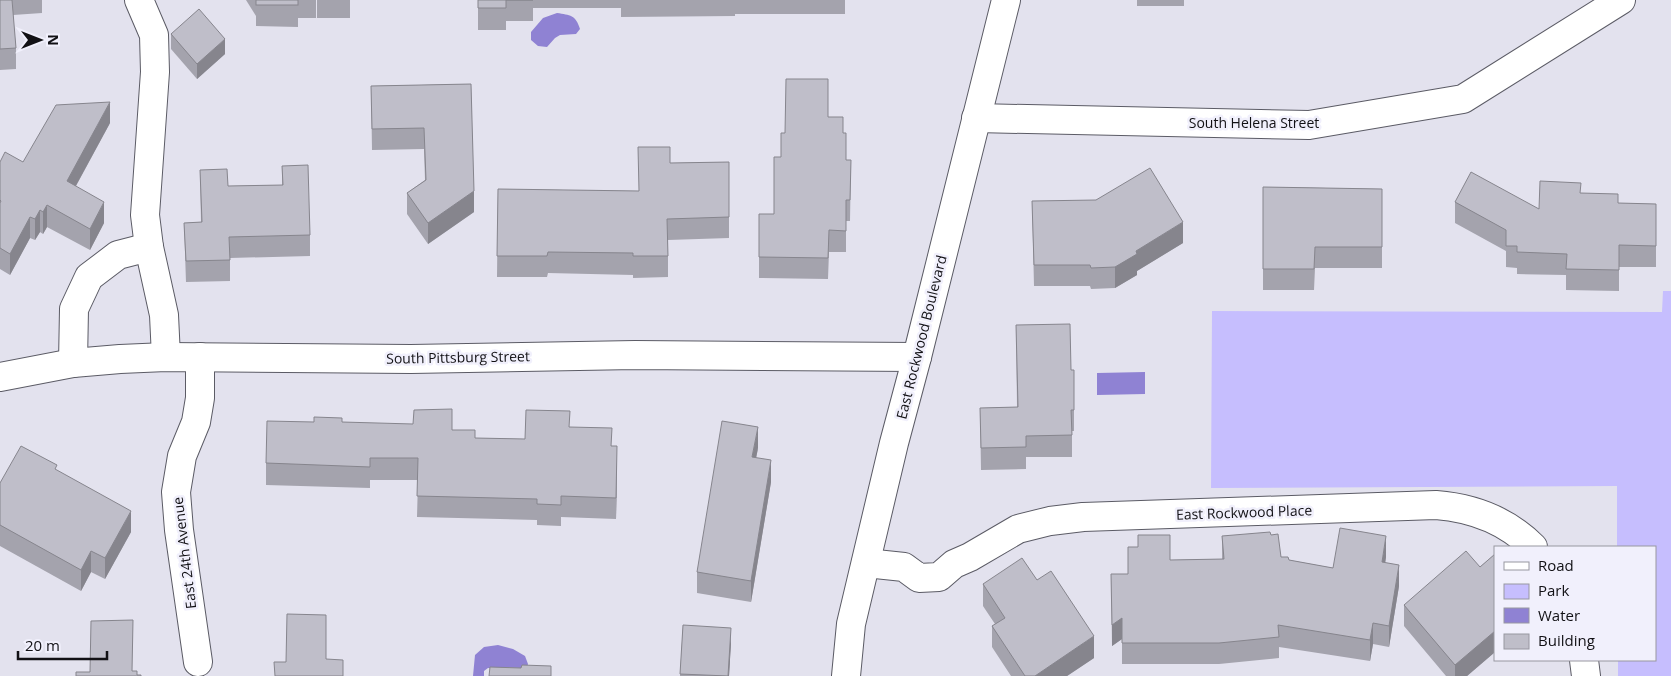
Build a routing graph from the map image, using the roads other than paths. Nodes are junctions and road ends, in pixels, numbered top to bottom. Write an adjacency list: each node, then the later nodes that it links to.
1 (139, 0): 5 (street)
2 (1006, 0): 4 (street, East Rockwood Boulevard)
3 (1620, 0): 4 (street, South Helena Street)
4 (976, 118): 8 (street, East Rockwood Boulevard)
5 (149, 247): 6 (street); 9 (street)
6 (166, 356): 7 (street, South Pittsburg Street); 9 (street, South Pittsburg Street)
7 (200, 356): 8 (street, South Pittsburg Street); 14 (street, East 24th Avenue)
8 (917, 356): 12 (street, East Rockwood Boulevard)
9 (73, 363): 10 (street, South Pittsburg Street)
10 (0, 377)
11 (1532, 546): 12 (street, East Rockwood Place)
12 (866, 563): 15 (street, East Rockwood Boulevard)
13 (1584, 661): 16 (street)
14 (198, 662)
15 (846, 676)
16 (1586, 676)

